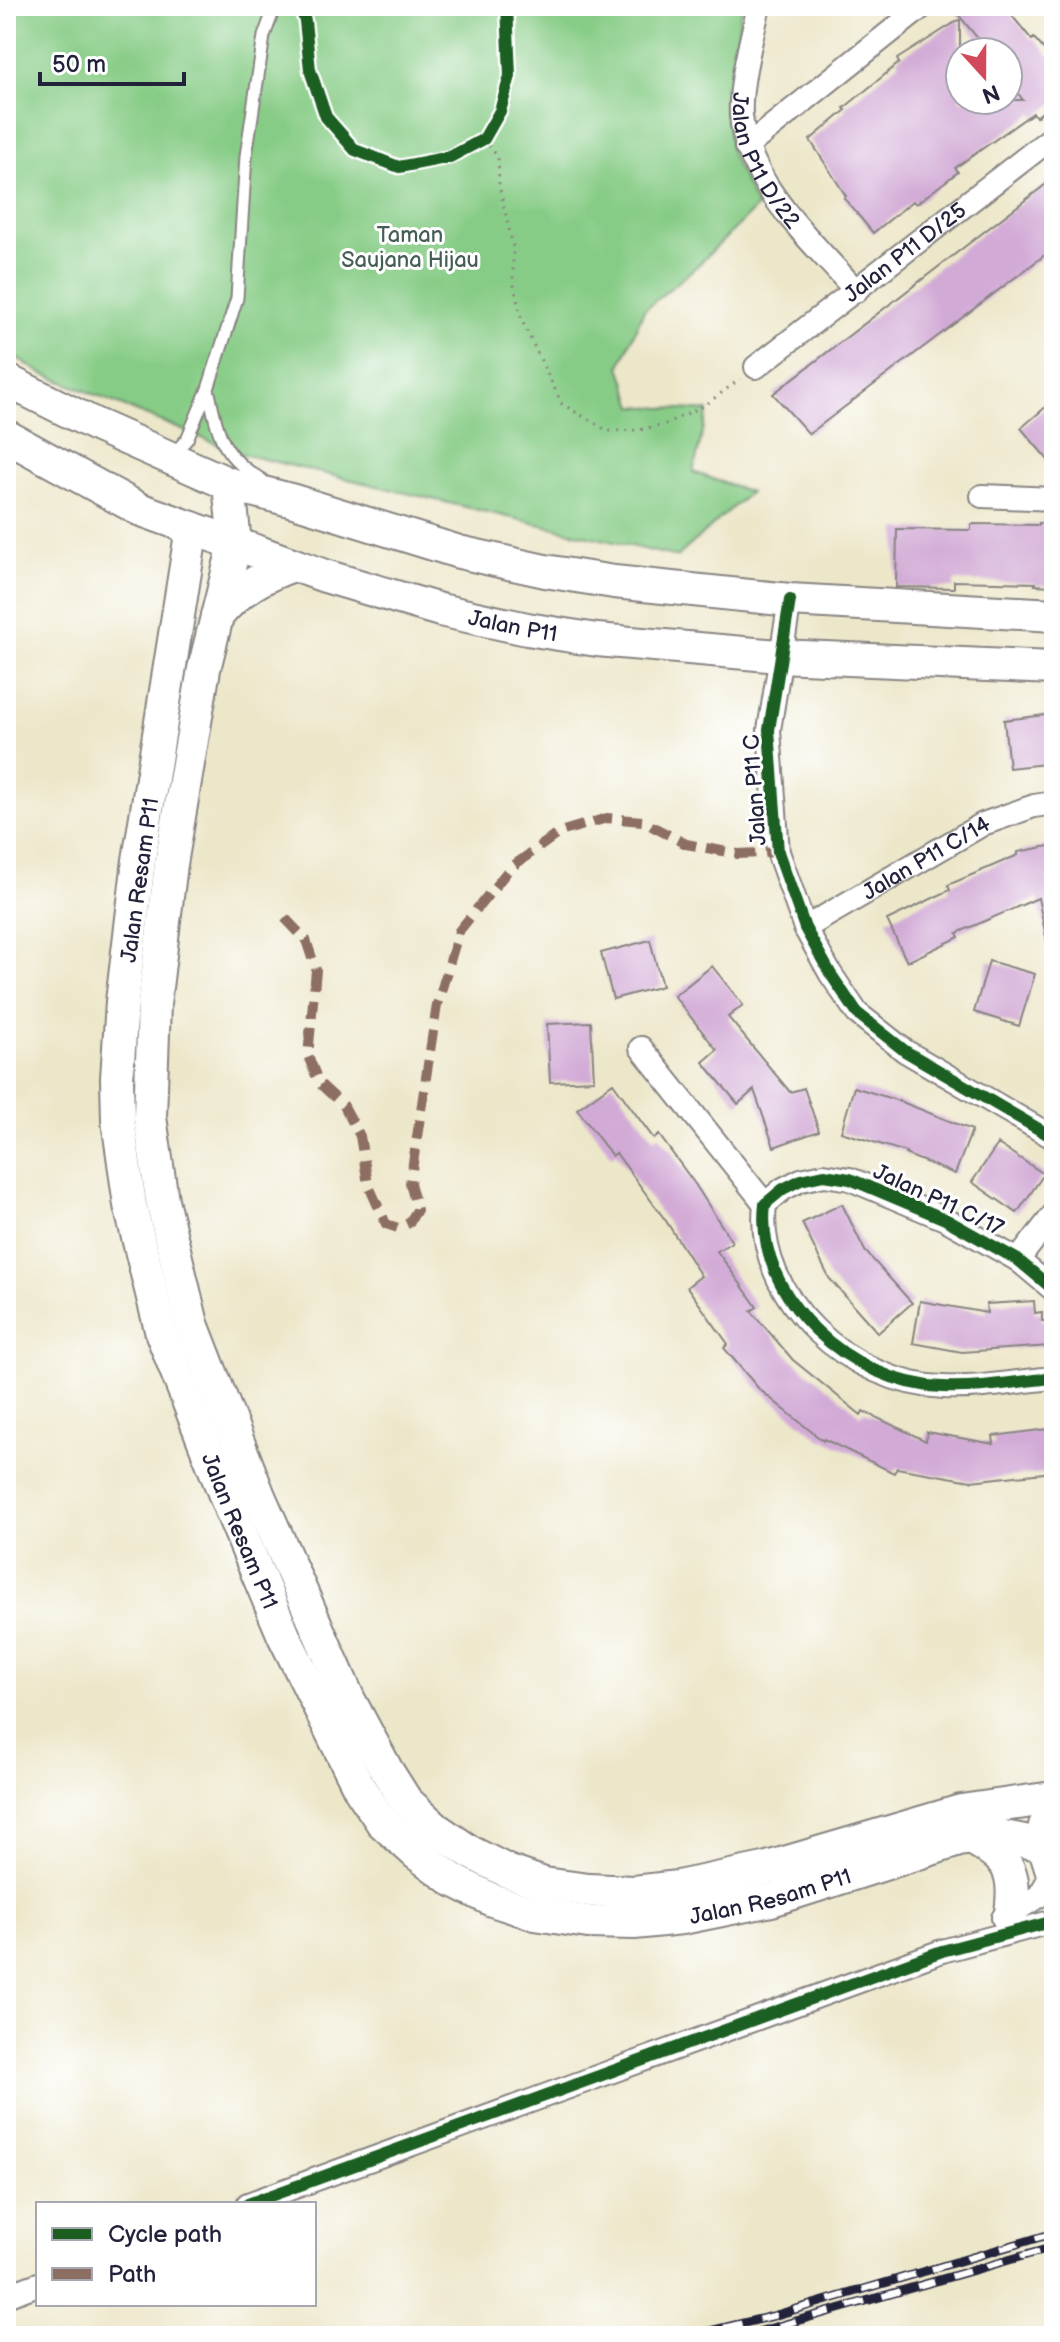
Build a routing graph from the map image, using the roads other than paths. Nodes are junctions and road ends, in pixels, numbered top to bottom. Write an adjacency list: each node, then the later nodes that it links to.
1 (275, 6): 9 (lane)
2 (759, 6): 5 (street, Jalan P11 D/22)
3 (923, 6): 5 (street)
4 (1054, 136): 6 (street, Jalan P11 D/25)
5 (746, 147): 6 (street, Jalan P11 D/22)
6 (856, 291): 7 (street, Jalan P11 D/25)
7 (756, 367)
8 (6, 380): 11 (main road)
9 (208, 389): 11 (lane); 15 (lane)
10 (6, 436): 16 (main road, Jalan P11)
11 (162, 454): 12 (main road)
12 (229, 484): 15 (main road); 17 (main road); 18 (main road, Jalan Resam P11)
13 (982, 496): 14 (street)
14 (1054, 499)
15 (294, 501): 21 (main road)
16 (139, 509): 17 (main road, Jalan P11); 20 (main road)
17 (192, 528): 18 (main road, Jalan P11); 20 (main road, Jalan Resam P11)
18 (235, 544): 19 (main road, Jalan P11); 23 (main road, Jalan Resam P11)
19 (293, 565): 23 (main road); 24 (main road, Jalan P11)
20 (183, 591): 36 (main road, Jalan Resam P11)
21 (790, 600): 22 (main road); 24 (street, Jalan P11 C)
22 (1054, 615)
23 (217, 616): 35 (main road, Jalan Resam P11)
24 (779, 656): 25 (main road, Jalan P11); 27 (street, Jalan P11 C)
25 (1054, 668)
26 (1054, 803): 27 (street, Jalan P11 C/14)
27 (805, 928): 29 (street, Jalan P11 C)
28 (641, 1048): 30 (street)
29 (1054, 1138)
30 (765, 1204): 32 (street, Jalan P11 C/17); 34 (street)
31 (1054, 1214): 32 (street)
32 (1018, 1260): 33 (street, Jalan P11 C/17)
33 (1054, 1290)
34 (1054, 1378)
35 (1054, 1798): 37 (main road)
36 (971, 1838): 37 (main road, Jalan Resam P11); 38 (main road)
37 (1050, 1865): 38 (street)
38 (1011, 1913): 40 (street)
39 (1054, 1921): 40 (street)
40 (942, 1951): 41 (street)
41 (253, 2202)
42 (36, 2285): 43 (street)
43 (6, 2296)

